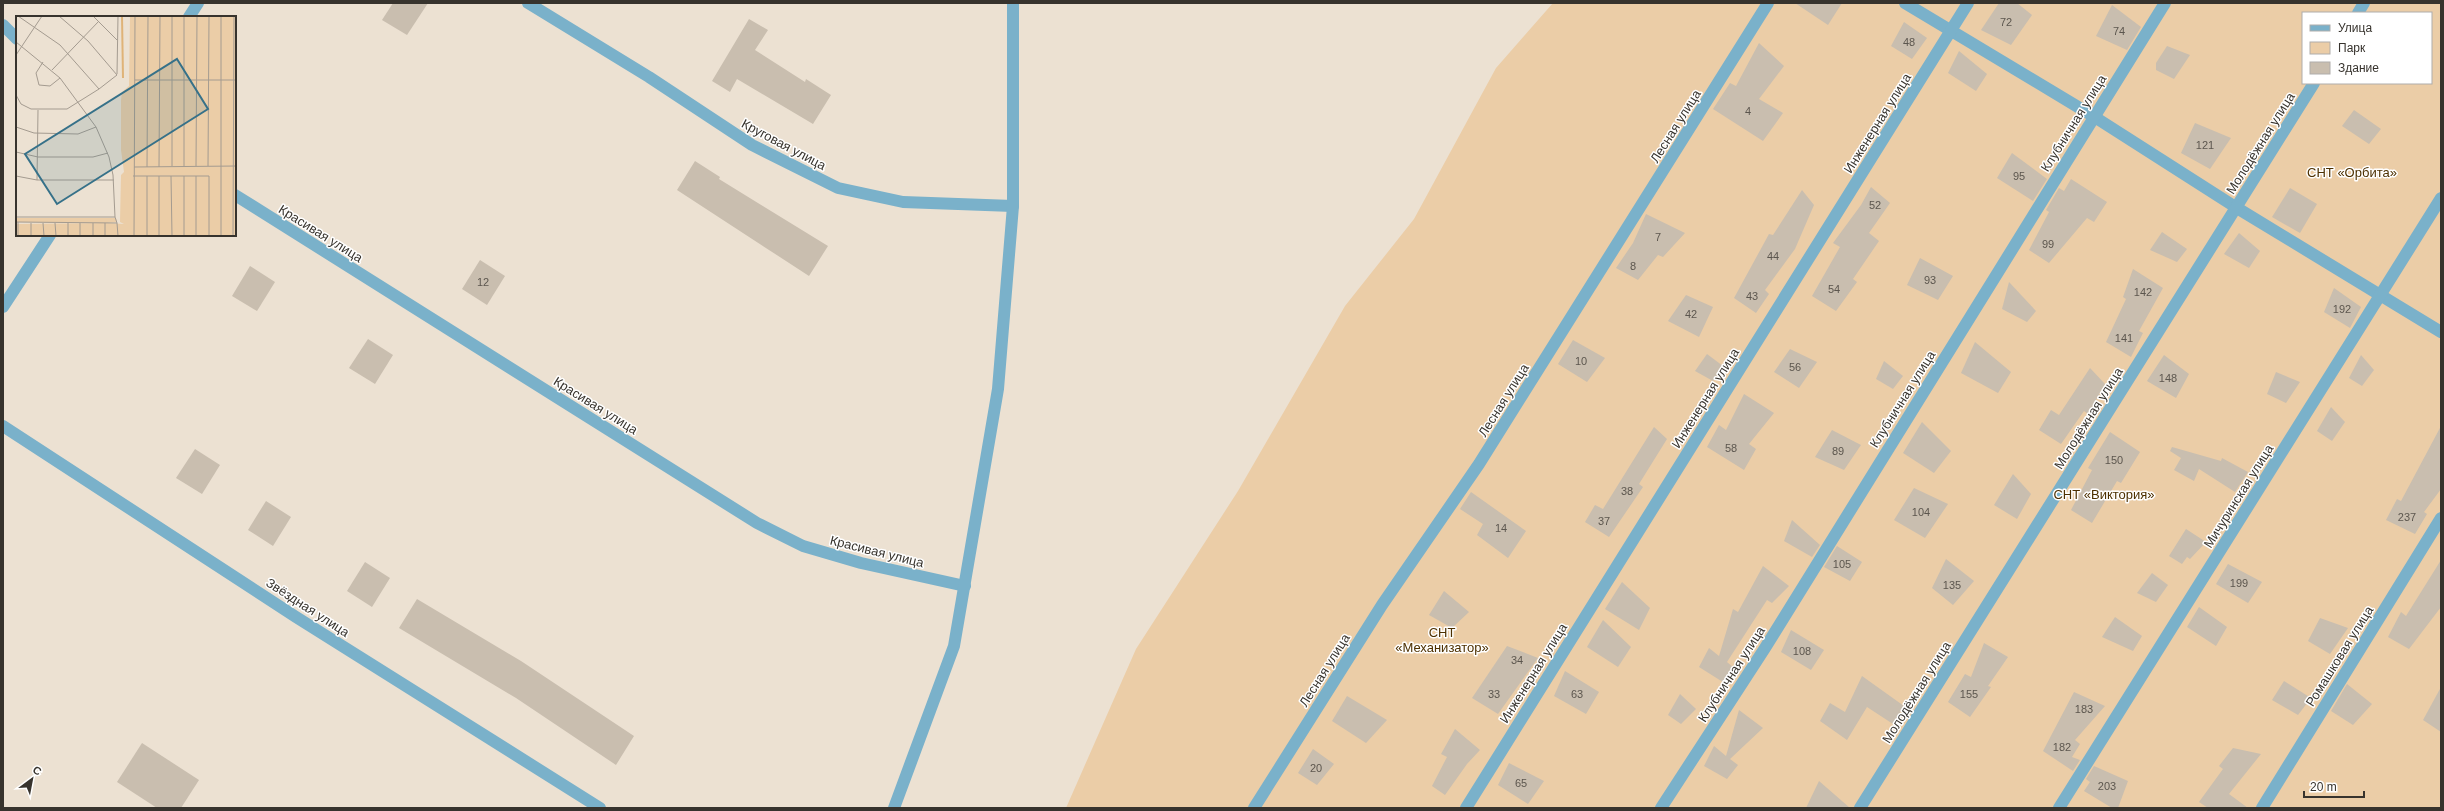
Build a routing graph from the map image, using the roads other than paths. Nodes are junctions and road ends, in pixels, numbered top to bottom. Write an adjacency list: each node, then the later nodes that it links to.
1 (198, 3): 10 (street)
2 (528, 3): 18 (street, Круговая улица)
3 (1013, 3): 18 (street)
4 (1768, 3): 29 (street, Лесная улица)
5 (1905, 3): 12 (street)
6 (1968, 3): 12 (street, Инженерная улица)
7 (2165, 3): 15 (street, Клубничная улица)
8 (2364, 3): 9 (street)
9 (2359, 12)
10 (190, 16)
11 (3, 25): 13 (street)
12 (1951, 30): 15 (street); 30 (street, Инженерная улица)
13 (16, 38)
14 (2313, 84): 19 (street, Молодёжная улица)
15 (2093, 116): 19 (street); 31 (street, Клубничная улица)
16 (236, 196): 26 (street, Красивая улица)
17 (2441, 198): 21 (street, Мичуринская улица)
18 (1013, 206): 26 (street)
19 (2237, 208): 21 (street); 32 (street, Молодёжная улица)
20 (49, 236): 22 (street)
21 (2380, 295): 23 (street); 33 (street, Мичуринская улица)
22 (3, 307)
23 (2441, 332)
24 (3, 426): 27 (street, Звёздная улица)
25 (2441, 518): 34 (street, Ромашковая улица)
26 (965, 586): 28 (street)
27 (600, 808)
28 (894, 808)
29 (1254, 808)
30 (1466, 808)
31 (1661, 808)
32 (1860, 808)
33 (2059, 808)
34 (2262, 808)

